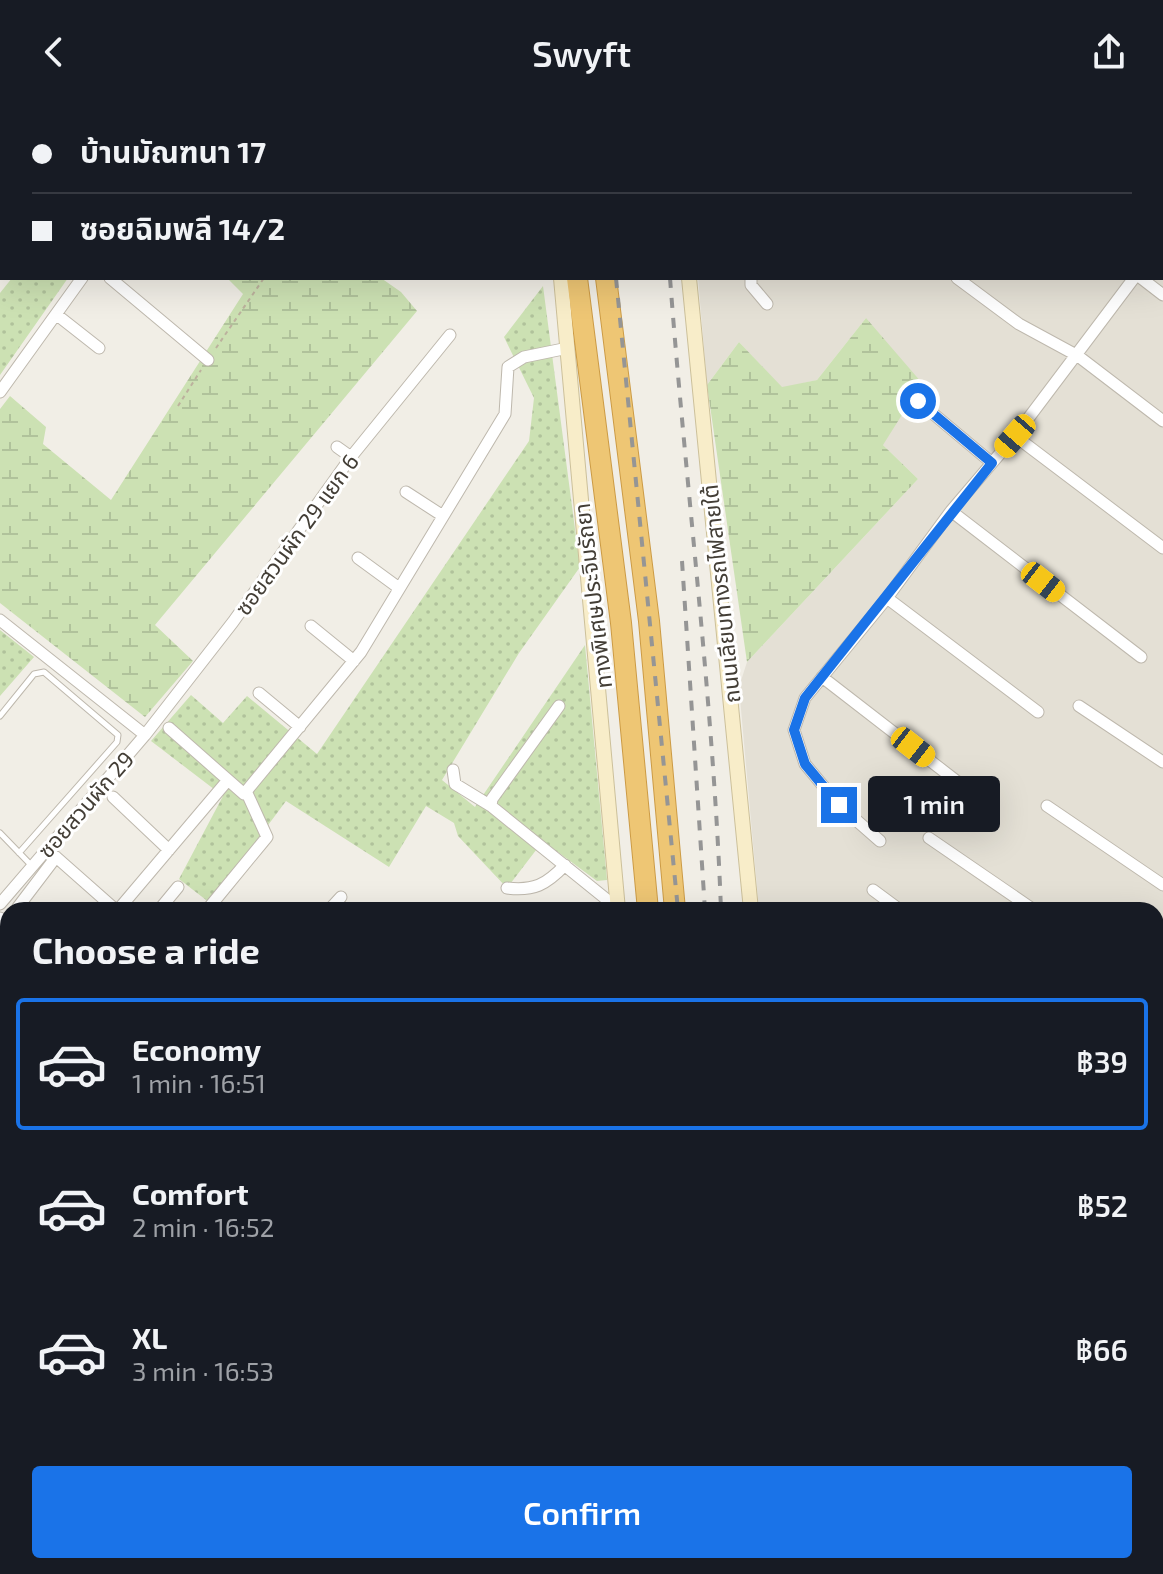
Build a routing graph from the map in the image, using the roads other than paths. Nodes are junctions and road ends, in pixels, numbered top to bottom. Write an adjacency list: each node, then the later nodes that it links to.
1 (81, 280): 13 (street)
2 (112, 280): 18 (street)
3 (561, 280): 16 (main road)
4 (577, 280): 75 (highway, ทางพิเศษประจิมรัถยา)
5 (606, 280): 76 (highway)
6 (689, 280): 77 (main road, ถนนเลียบทางรถไฟสายใต้)
7 (751, 280): 12 (street)
8 (960, 280): 17 (street)
9 (1133, 280): 17 (street)
10 (1144, 280): 11 (street)
11 (1163, 295)
12 (767, 304)
13 (57, 315): 15 (street); 19 (street)
14 (450, 335): 24 (street, ซอยสวนผัก 29 แยก 6)
15 (99, 348)
16 (568, 348): 28 (street); 74 (main road)
17 (1078, 356): 21 (street); 22 (street)
18 (208, 360)
19 (0, 392)
20 (918, 401): 25 (street)
21 (1163, 421)
22 (1015, 436): 25 (street); 29 (street)
23 (337, 447): 24 (street)
24 (351, 457): 45 (street, ซอยสวนผัก 29 แยก 6)
25 (992, 463): 27 (street)
26 (406, 492): 28 (street)
27 (951, 511): 32 (street); 35 (street)
28 (443, 516): 31 (street)
29 (1163, 548)
30 (358, 558): 31 (street)
31 (399, 588): 36 (street)
32 (887, 598): 37 (street); 41 (street)
33 (0, 620): 45 (street, ซอยสวนผัก 29)
34 (311, 626): 36 (street)
35 (1141, 657)
36 (354, 661): 43 (street)
37 (822, 677): 49 (street); 56 (street)
38 (259, 693): 43 (street)
39 (559, 706): 52 (street)
40 (1079, 706): 46 (street)
41 (1038, 712)
42 (0, 716): 58 (lane)
43 (300, 727): 50 (street)
44 (169, 728): 48 (street)
45 (145, 735): 59 (street, ซอยสวนผัก 29)
46 (1163, 762)
47 (453, 770): 52 (street)
48 (228, 780): 50 (street); 57 (street)
49 (959, 783)
50 (246, 791): 71 (street)
51 (113, 797): 57 (street)
52 (491, 806): 60 (street)
53 (1047, 806): 61 (street)
54 (0, 833): 58 (lane)
55 (929, 838): 79 (street)
56 (880, 841)
57 (169, 850): 69 (street)
58 (19, 853): 59 (lane)
59 (32, 865): 66 (street, ซอยสวนผัก 29)
60 (565, 865): 63 (street); 73 (street)
61 (1163, 885)
62 (178, 887): 70 (street)
63 (507, 888)
64 (873, 890): 78 (street)
65 (341, 897): 72 (street)
66 (2, 902)
67 (22, 902): 68 (street)
68 (108, 902)
69 (124, 902)
70 (166, 902)
71 (214, 902)
72 (336, 902)
73 (609, 902)
74 (615, 902)
75 (647, 902)
76 (674, 902)
77 (750, 902)
78 (889, 902)
79 (1022, 902)

